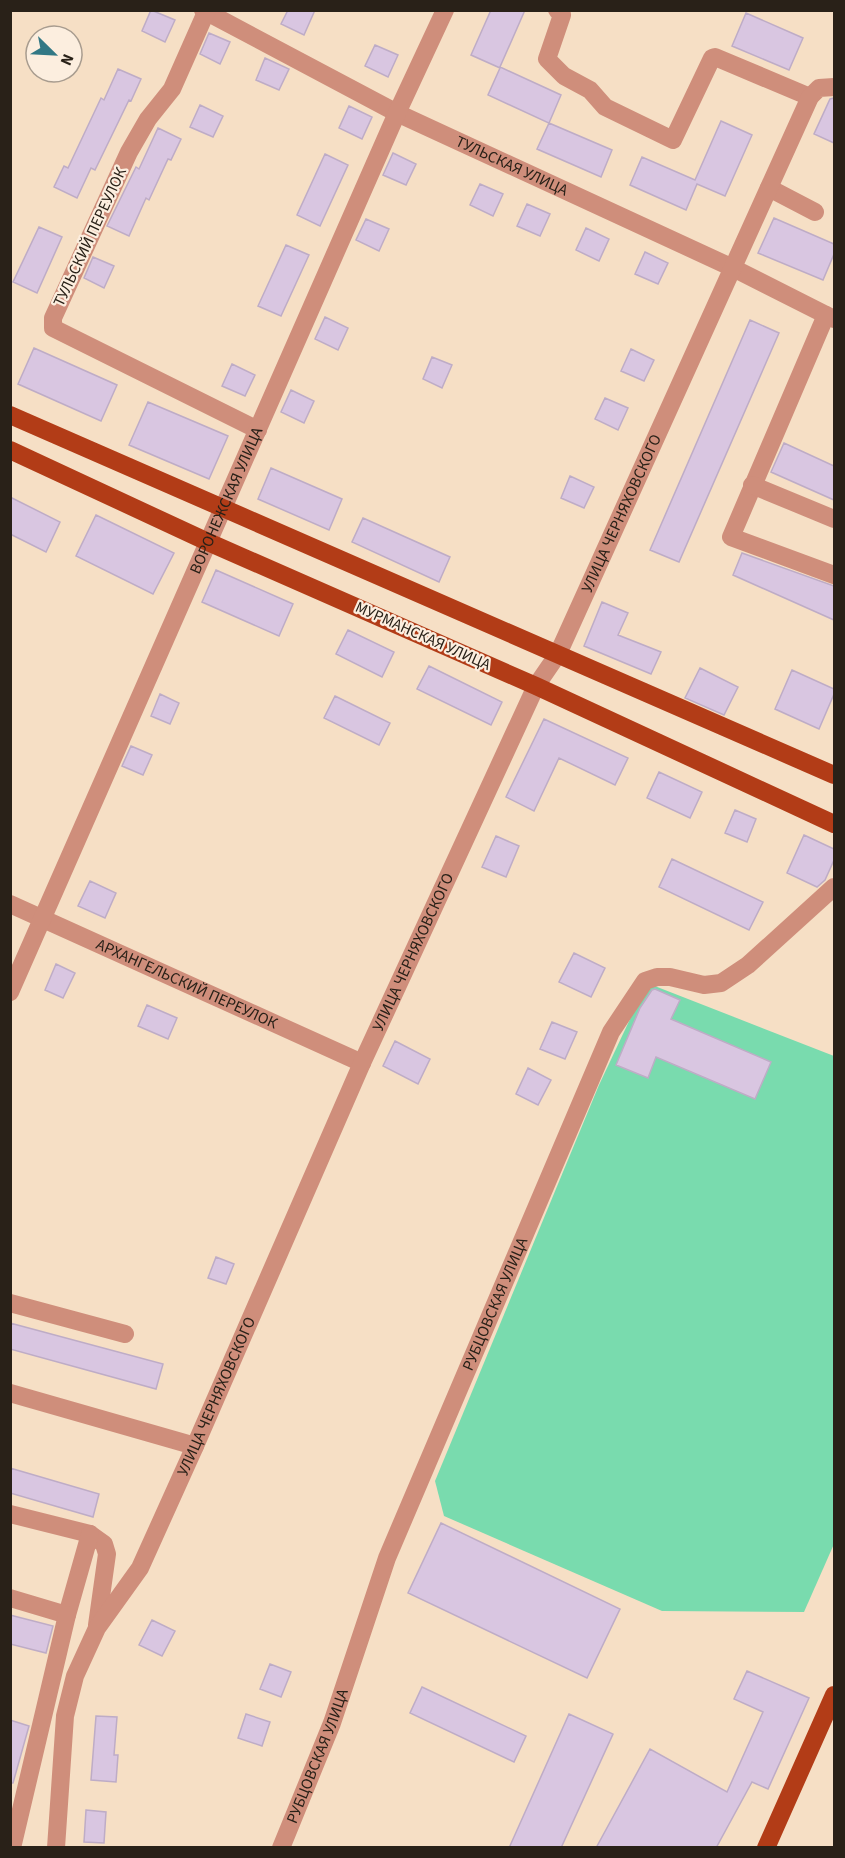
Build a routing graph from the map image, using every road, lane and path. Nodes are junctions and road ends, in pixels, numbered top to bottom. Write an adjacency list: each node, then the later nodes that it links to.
1 (446, 10): 6 (street, ВОРОНЕЖСКАЯ УЛИЦА)
2 (557, 10): 5 (street)
3 (205, 11): 6 (street, ТУЛЬСКАЯ УЛИЦА); 12 (street, ТУЛЬСКИЙ ПЕРЕУЛОК)
4 (834, 87): 5 (street)
5 (810, 97): 7 (street, УЛИЦА ЧЕРНЯХОВСКОГО)
6 (397, 113): 9 (street, ТУЛЬСКАЯ УЛИЦА); 12 (street, ВОРОНЕЖСКАЯ УЛИЦА)
7 (769, 188): 8 (street); 9 (street, УЛИЦА ЧЕРНЯХОВСКОГО)
8 (816, 212)
9 (733, 268): 10 (street, ТУЛЬСКАЯ УЛИЦА); 19 (street, УЛИЦА ЧЕРНЯХОВСКОГО)
10 (830, 317): 14 (street)
11 (10, 415): 15 (main road)
12 (258, 430): 15 (street, ВОРОНЕЖСКАЯ УЛИЦА)
13 (10, 450): 17 (main road, МУРМАНСКАЯ УЛИЦА)
14 (752, 485): 16 (street); 18 (street)
15 (223, 509): 17 (street, ВОРОНЕЖСКАЯ УЛИЦА); 19 (main road)
16 (834, 519)
17 (208, 542): 20 (main road, МУРМАНСКАЯ УЛИЦА); 25 (street, ВОРОНЕЖСКАЯ УЛИЦА)
18 (834, 576)
19 (558, 654): 20 (street, УЛИЦА ЧЕРНЯХОВСКОГО); 21 (main road)
20 (536, 686): 22 (main road, МУРМАНСКАЯ УЛИЦА); 27 (street, УЛИЦА ЧЕРНЯХОВСКОГО)
21 (834, 775)
22 (834, 824)
23 (834, 886): 40 (street, РУБЦОВСКАЯ УЛИЦА)
24 (10, 904): 25 (street, АРХАНГЕЛЬСКИЙ ПЕРЕУЛОК)
25 (43, 919): 26 (street, ВОРОНЕЖСКАЯ УЛИЦА); 27 (street, АРХАНГЕЛЬСКИЙ ПЕРЕУЛОК)
26 (10, 992)
27 (362, 1063): 31 (street, УЛИЦА ЧЕРНЯХОВСКОГО)
28 (10, 1303): 29 (street)
29 (125, 1334)
30 (10, 1393): 31 (street)
31 (195, 1446): 36 (street, УЛИЦА ЧЕРНЯХОВСКОГО)
32 (10, 1514): 33 (street)
33 (90, 1534): 35 (street); 36 (street)
34 (10, 1598): 35 (street)
35 (67, 1615): 38 (street)
36 (97, 1628): 39 (street, УЛИЦА ЧЕРНЯХОВСКОГО)
37 (834, 1695): 41 (main road)
38 (12, 1848)
39 (56, 1848)
40 (281, 1848)
41 (766, 1848)

